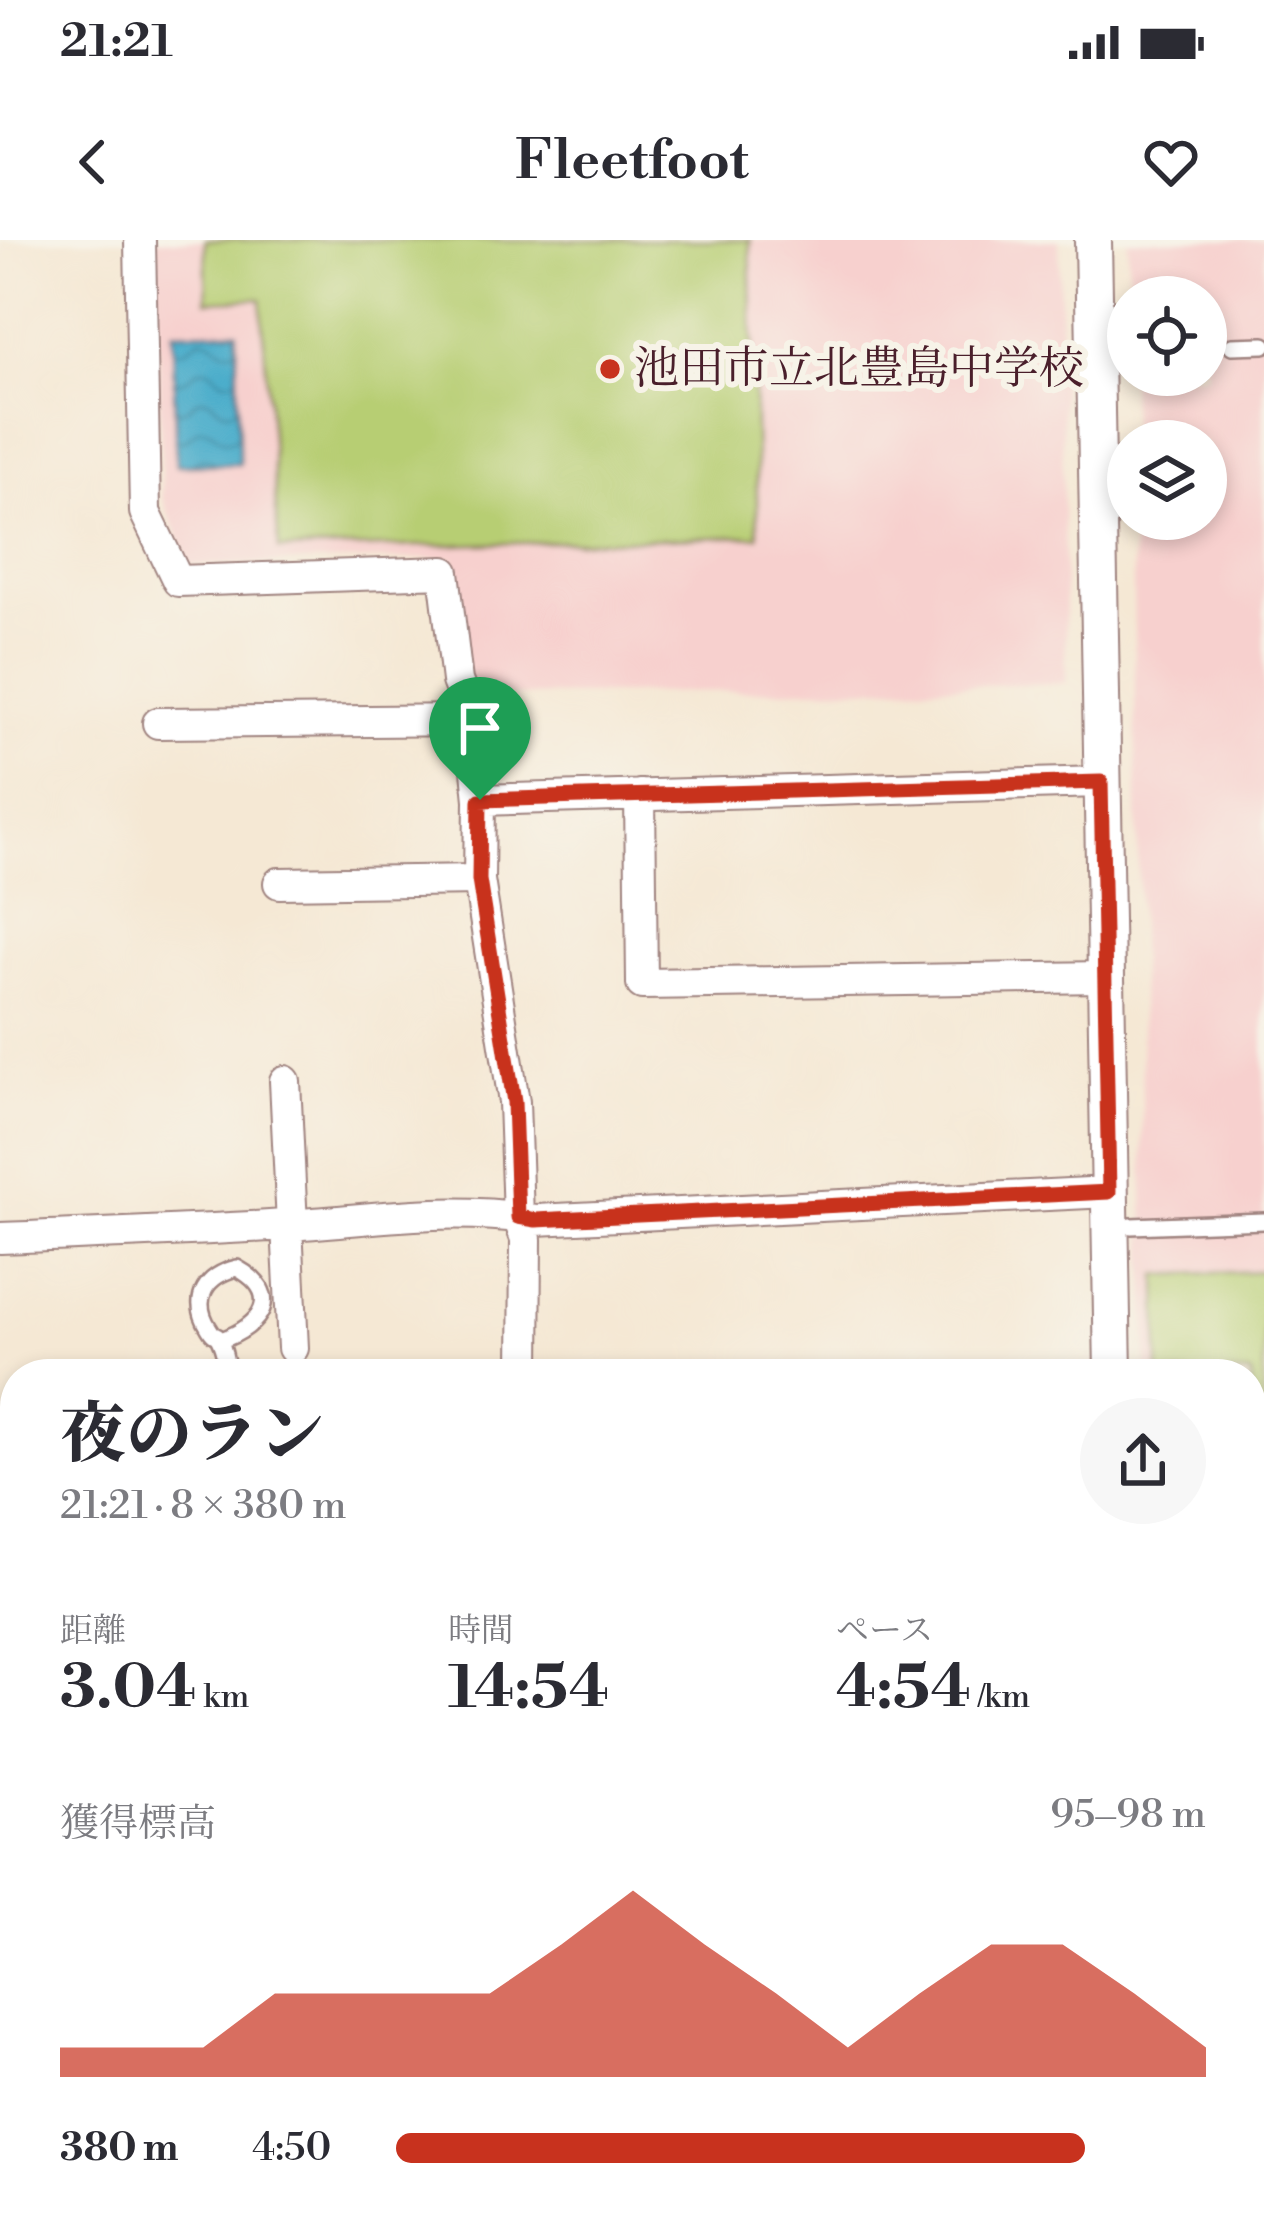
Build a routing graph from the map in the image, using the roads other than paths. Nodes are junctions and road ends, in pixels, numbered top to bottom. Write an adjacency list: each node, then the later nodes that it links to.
1 (140, 240): 5 (street)
2 (1093, 240): 7 (street)
3 (1232, 346): 4 (lane)
4 (1264, 346)
5 (472, 720): 6 (street); 9 (street)
6 (158, 723)
7 (1101, 782): 8 (street); 12 (street)
8 (640, 795): 9 (street); 12 (street)
9 (480, 800): 10 (street)
10 (479, 880): 11 (street); 15 (street)
11 (279, 883)
12 (1106, 977): 14 (street)
13 (285, 1081): 17 (street)
14 (1109, 1192): 15 (street); 24 (street)
15 (518, 1217): 17 (street); 23 (street)
16 (1264, 1221): 18 (lane)
17 (290, 1225): 19 (street); 21 (street)
18 (1131, 1226)
19 (0, 1238)
20 (220, 1340): 20 (lane); 22 (lane)
21 (293, 1348)
22 (224, 1359)
23 (525, 1359)
24 (1113, 1359)

